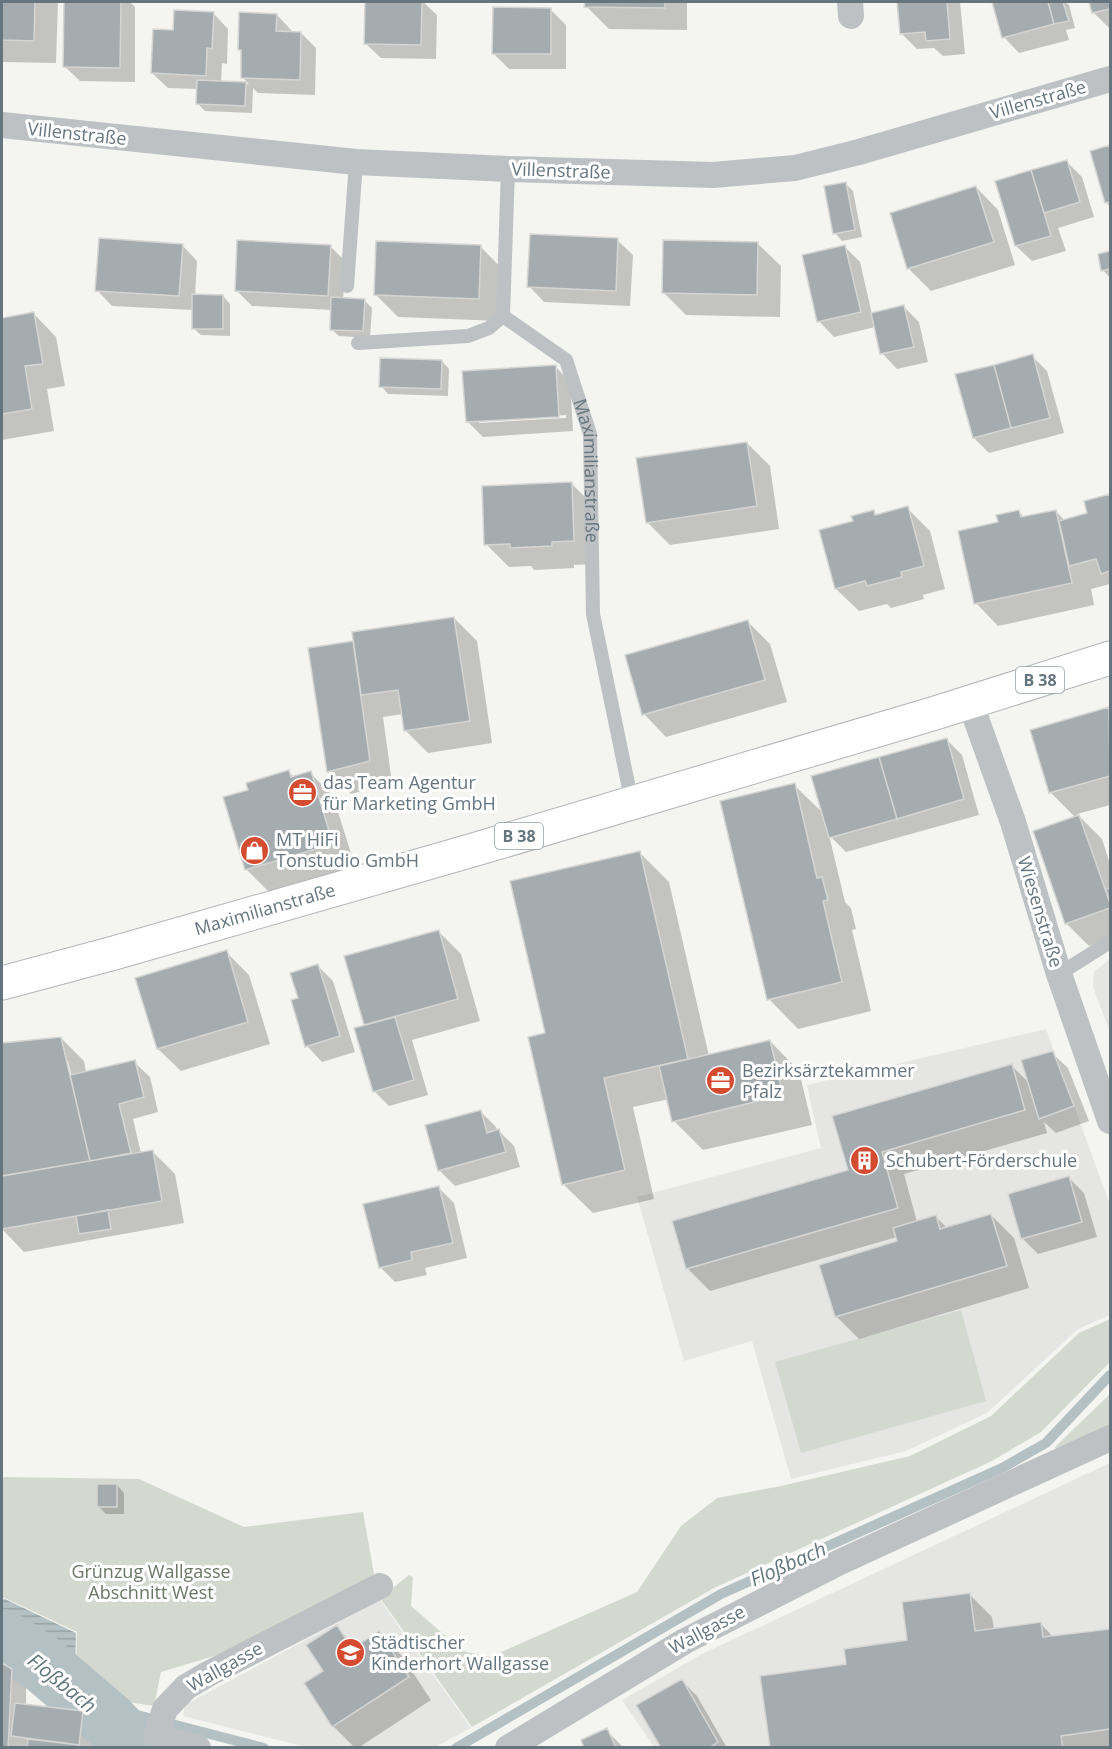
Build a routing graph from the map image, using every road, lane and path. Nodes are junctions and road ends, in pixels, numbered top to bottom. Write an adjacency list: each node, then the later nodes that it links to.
1 (1110, 79): 4 (street, Villenstraße)
2 (2, 125): 3 (street, Villenstraße)
3 (356, 162): 4 (street, Villenstraße); 5 (lane)
4 (508, 169): 6 (lane)
5 (347, 286)
6 (503, 316): 7 (lane); 10 (lane, Maximilianstraße)
7 (358, 343)
8 (1110, 658): 9 (main road, Maximilianstraße / B 38)
9 (970, 702): 10 (main road, Maximilianstraße / B 38); 12 (street, Wiesenstraße)
10 (632, 803): 13 (main road, Maximilianstraße / B 38)
11 (1110, 942): 12 (lane)
12 (1059, 974): 14 (street, Wiesenstraße)
13 (2, 983)
14 (1110, 1121)
15 (1110, 1438): 19 (street, Wallgasse)
16 (380, 1586): 17 (street, Wallgasse)
17 (156, 1732): 18 (street, Wallgasse)
18 (198, 1748)
19 (508, 1748)

